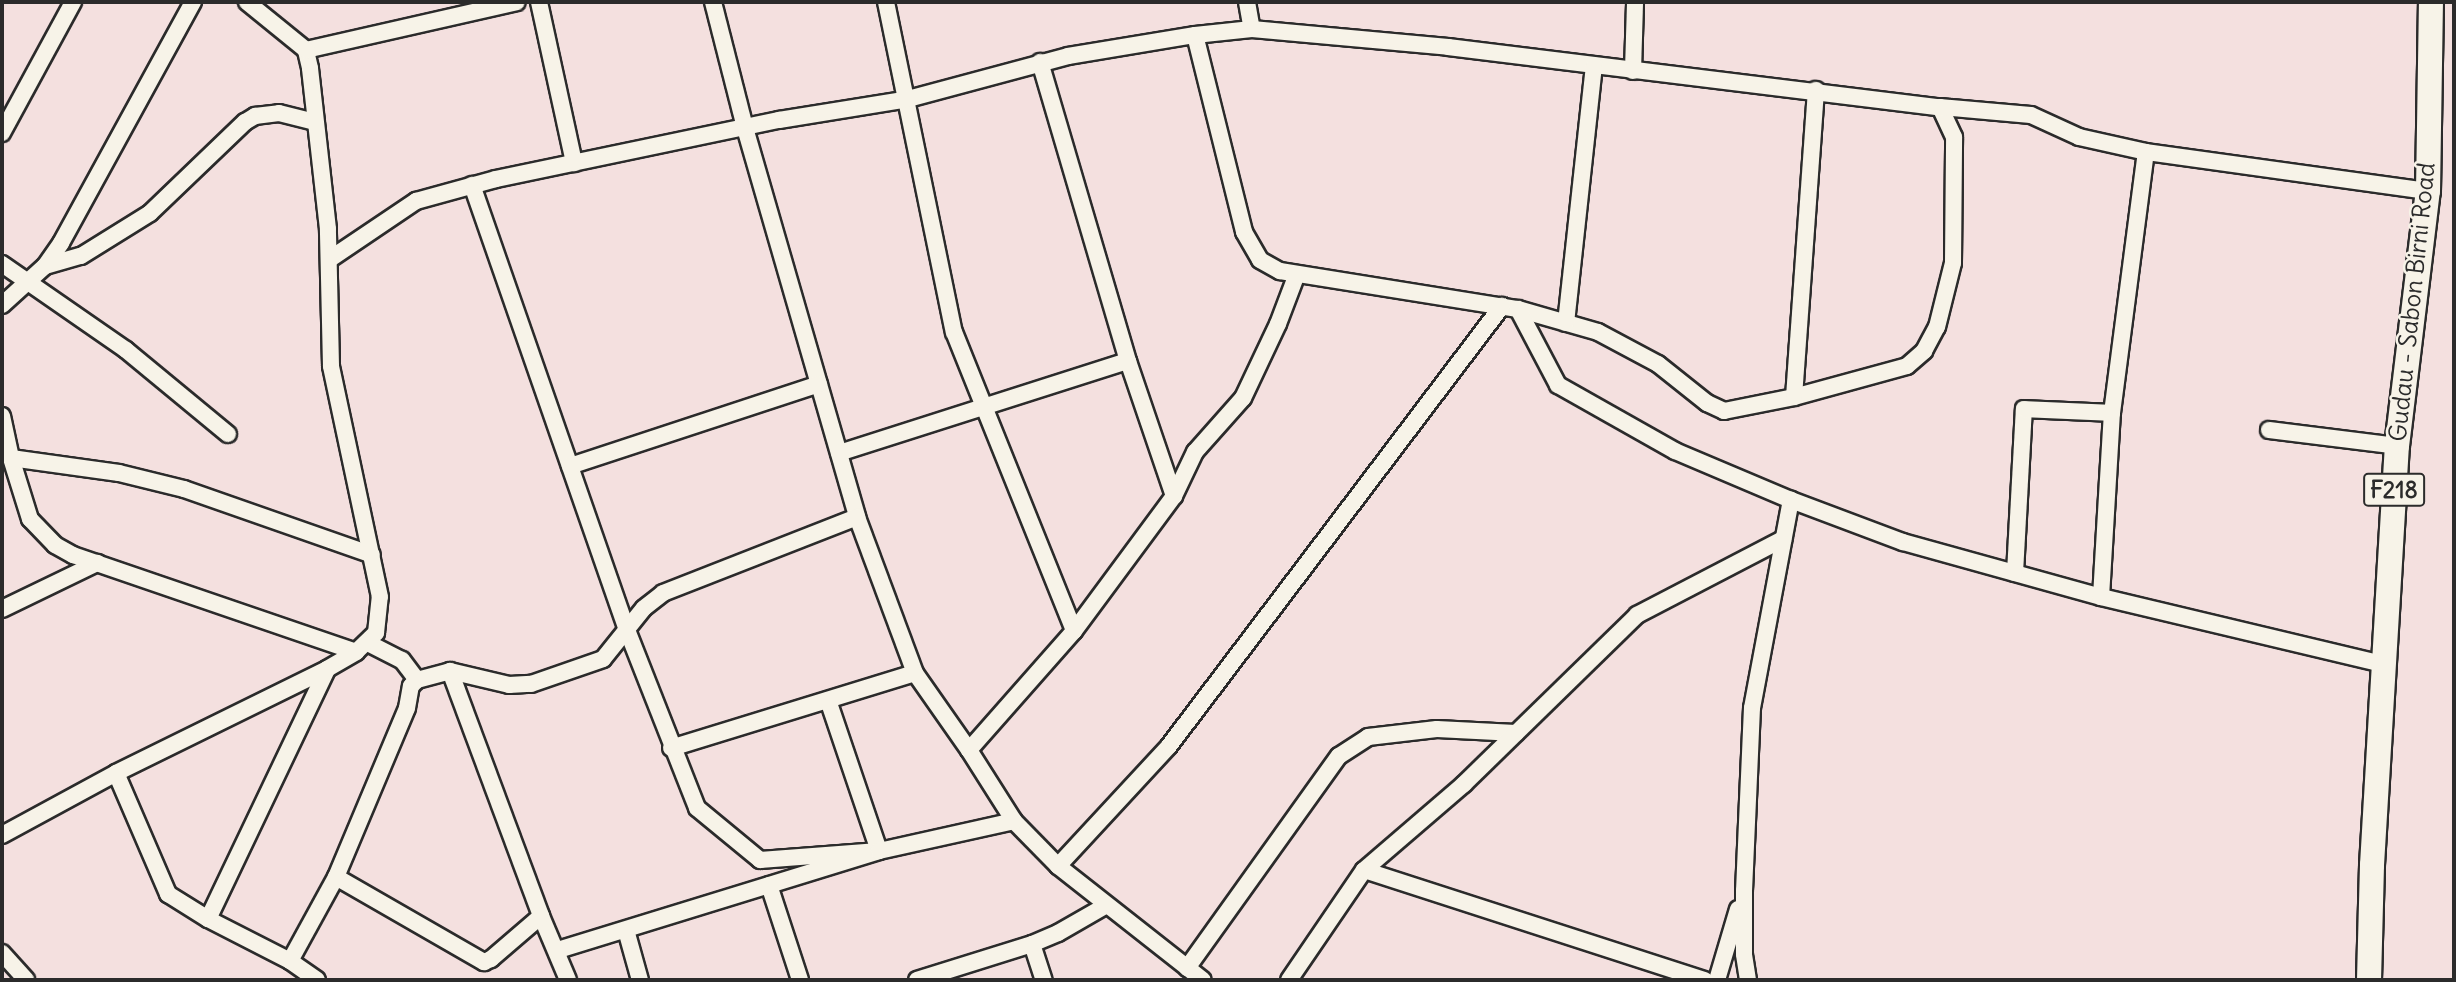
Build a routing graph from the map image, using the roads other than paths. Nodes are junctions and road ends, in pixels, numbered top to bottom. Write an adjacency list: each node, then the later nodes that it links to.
1 (73, 2): 22 (street)
2 (193, 2): 29 (street)
3 (247, 2): 13 (street)
4 (517, 2): 13 (street)
5 (539, 2): 24 (street)
6 (713, 2): 21 (street)
7 (886, 2): 18 (street)
8 (1248, 2): 11 (street)
9 (1635, 2): 16 (street)
10 (2431, 2): 26 (main road, Gudau - Sabon Birni Road / F218)
11 (1252, 29): 12 (street); 15 (street)
12 (1195, 35): 14 (street); 30 (street)
13 (306, 50): 20 (street)
14 (1040, 62): 18 (street); 35 (street)
15 (1594, 66): 16 (street); 34 (street)
16 (1633, 71): 17 (street)
17 (1816, 90): 19 (street); 37 (street)
18 (908, 99): 21 (street); 38 (street)
19 (1940, 107): 23 (street); 37 (street)
20 (314, 122): 27 (street); 29 (street)
21 (745, 128): 24 (street); 36 (street)
22 (2, 133)
23 (2146, 152): 26 (street); 39 (street)
24 (574, 163): 25 (street)
25 (472, 185): 27 (street); 46 (street)
26 (2428, 191): 43 (main road, Gudau - Sabon Birni Road / F218)
27 (330, 259): 51 (street)
28 (2, 264): 31 (street)
29 (45, 266): 31 (street)
30 (1297, 274): 33 (street); 47 (street)
31 (28, 279): 32 (street); 42 (street)
32 (2, 305)
33 (1510, 308): 34 (street); 48 (street); 72 (street)
34 (1566, 323): 37 (street)
35 (1128, 361): 38 (street); 47 (street)
36 (819, 384): 44 (street); 46 (street)
37 (1794, 397)
38 (982, 405): 44 (street); 57 (street)
39 (2112, 412): 53 (street); 54 (street)
40 (2, 416): 45 (street)
41 (2269, 430): 43 (street)
42 (228, 434)
43 (2397, 446): 59 (main road, Gudau - Sabon Birni Road / F218)
44 (839, 453): 49 (street)
45 (11, 458): 51 (street); 52 (street)
46 (570, 466): 56 (street)
47 (1174, 496): 57 (street)
48 (1790, 500): 50 (street); 53 (street)
49 (858, 517): 56 (street); 62 (street)
50 (1783, 539): 65 (street); 76 (street)
51 (372, 555): 58 (street)
52 (97, 563): 55 (street); 58 (street)
53 (2015, 573): 54 (street)
54 (2101, 597): 59 (street)
55 (2, 608)
56 (627, 630): 61 (street); 66 (street)
57 (1074, 631): 67 (street)
58 (362, 647): 60 (street); 63 (street)
59 (2383, 664): 98 (main road, Gudau - Sabon Birni Road / F218)
60 (327, 668): 68 (street); 79 (street)
61 (450, 670): 63 (street); 78 (street)
62 (915, 673): 64 (street); 67 (street)
63 (417, 680): 74 (street)
64 (828, 700): 66 (street); 71 (street)
65 (1517, 733): 73 (street); 85 (street)
66 (671, 748): 71 (street)
67 (969, 750): 69 (street)
68 (116, 773): 70 (street); 79 (street)
69 (1014, 821): 71 (street); 72 (street)
70 (2, 835)
71 (879, 851): 75 (street)
72 (1058, 866): 77 (street)
73 (1364, 870): 94 (street); 95 (street)
74 (336, 877): 78 (street); 84 (street)
75 (769, 885): 80 (street); 90 (street)
76 (1744, 891): 96 (street); 97 (street)
77 (1105, 906): 81 (street); 85 (street)
78 (541, 916): 82 (street)
79 (208, 919): 84 (street)
80 (626, 930): 82 (street); 89 (street)
81 (1032, 944): 91 (street); 92 (street)
82 (558, 950): 88 (street)
83 (2, 953): 86 (street)
84 (290, 961): 87 (street)
85 (1187, 968): 93 (street)
86 (26, 980)
87 (317, 980)
88 (568, 980)
89 (640, 980)
90 (800, 980)
91 (917, 980)
92 (1044, 980)
93 (1203, 980)
94 (1289, 980)
95 (1705, 980)
96 (1717, 980)
97 (1748, 980)
98 (2369, 980)

